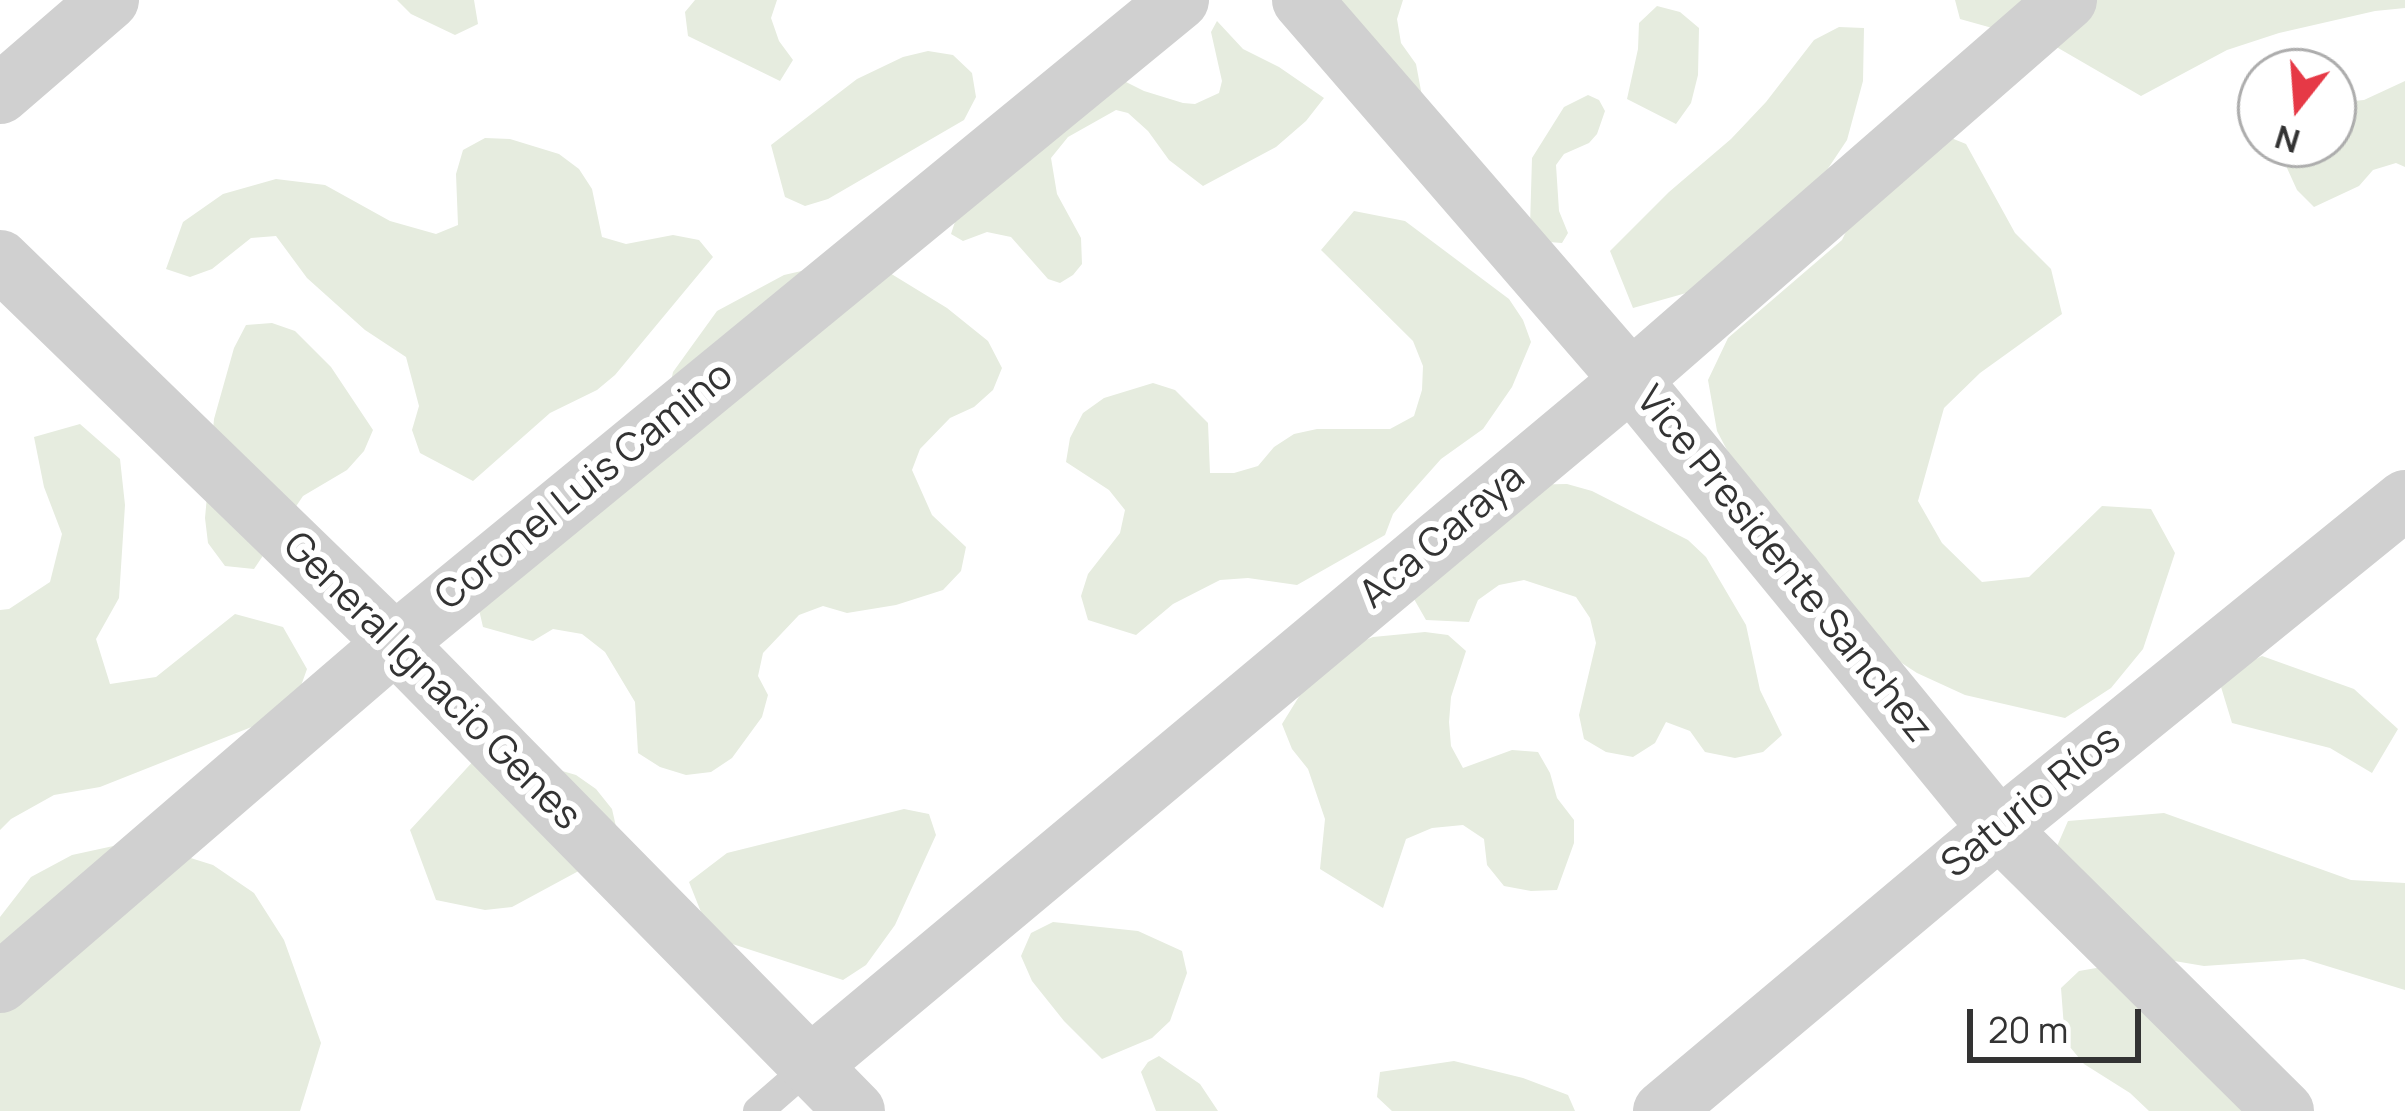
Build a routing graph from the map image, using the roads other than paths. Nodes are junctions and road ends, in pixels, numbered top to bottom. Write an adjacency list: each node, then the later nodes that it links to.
1 (109, 0): 5 (street)
2 (1179, 0): 9 (street, Coronel Luis Camino)
3 (1302, 0): 7 (street, Vice Presidente Sanchez)
4 (2067, 0): 7 (street, Aca Caraya)
5 (0, 94)
6 (0, 260): 9 (street, General Ignacio Genes)
7 (1631, 380): 10 (street, Vice Presidente Sanchez); 12 (street, Aca Caraya)
8 (2405, 500): 10 (street, Saturio Ríos)
9 (394, 643): 11 (street, Coronel Luis Camino); 12 (street, General Ignacio Genes)
10 (1999, 829): 15 (street, Saturio Ríos); 16 (street, Vice Presidente Sanchez)
11 (0, 983)
12 (811, 1066): 13 (lane); 14 (street, General Ignacio Genes)
13 (758, 1111)
14 (855, 1111)
15 (1663, 1111)
16 (2284, 1111)

